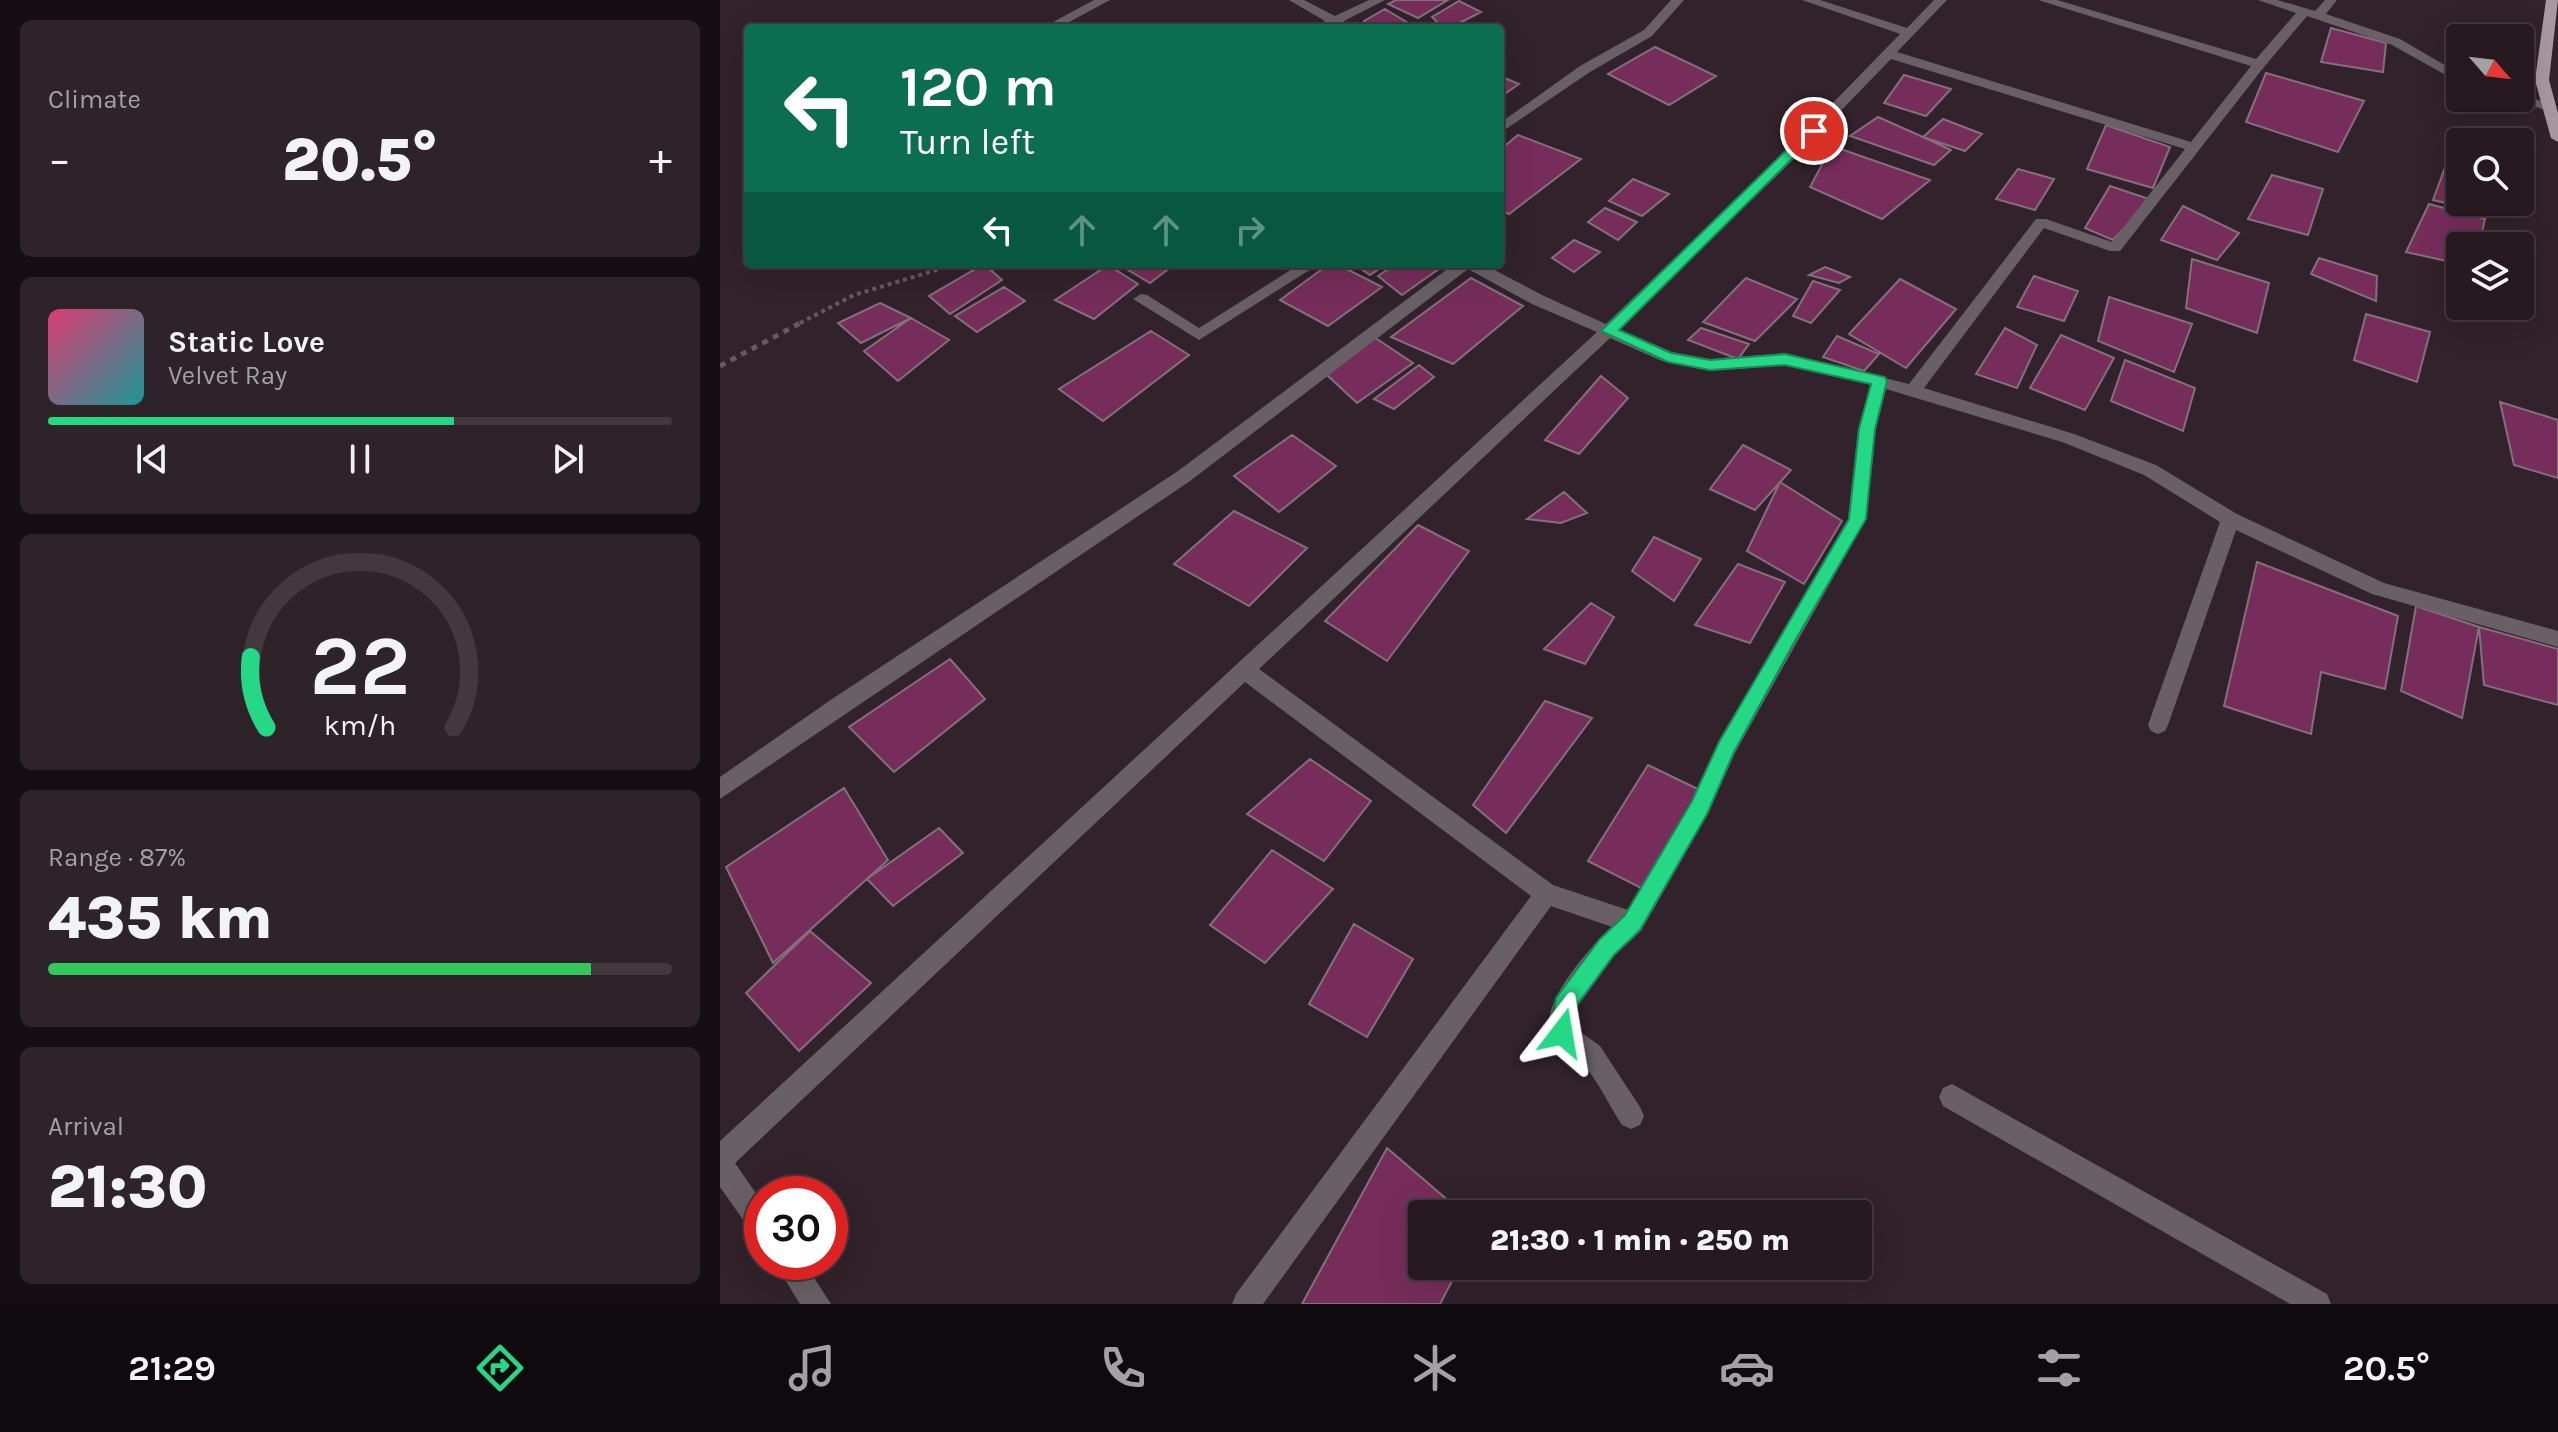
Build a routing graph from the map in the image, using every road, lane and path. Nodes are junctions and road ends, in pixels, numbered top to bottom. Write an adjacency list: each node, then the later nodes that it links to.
1 (1104, 0): 13 (street)
2 (1295, 0): 12 (street)
3 (1379, 0): 12 (street)
4 (1678, 0): 22 (street)
5 (1808, 0): 16 (street)
6 (1941, 0): 16 (street)
7 (2044, 0): 18 (street)
8 (2264, 0): 11 (street)
9 (2331, 0): 11 (street)
10 (2552, 0): 21 (main road)
11 (2311, 14): 18 (street); 19 (street)
12 (1334, 21): 14 (street); 15 (street)
13 (1056, 24)
14 (1328, 24)
15 (1340, 24)
16 (1909, 33): 17 (street)
17 (1889, 54): 24 (street); 30 (street)
18 (2259, 64): 24 (street)
19 (2446, 71)
20 (2534, 103): 21 (street)
21 (2548, 107): 23 (main road)
22 (1504, 126)
23 (2558, 138)
24 (2193, 147): 33 (street)
25 (943, 268): 31 (path)
26 (1305, 268): 29 (street)
27 (1459, 268): 38 (street)
28 (1478, 268): 30 (street)
29 (1141, 299)
30 (1608, 331): 32 (street); 36 (street)
31 (720, 366)
32 (1880, 381): 33 (street); 40 (street)
33 (1913, 391): 34 (street)
34 (2230, 519): 35 (street); 37 (street)
35 (2558, 639)
36 (1246, 671): 39 (street); 43 (street)
37 (2158, 725)
38 (720, 789)
39 (1546, 894): 40 (street); 47 (street)
40 (1633, 923): 42 (street)
41 (1952, 1097): 48 (street)
42 (1631, 1116)
43 (720, 1162): 44 (street)
44 (744, 1198)
45 (800, 1280): 46 (street)
46 (817, 1304)
47 (1246, 1304)
48 (2317, 1304)

